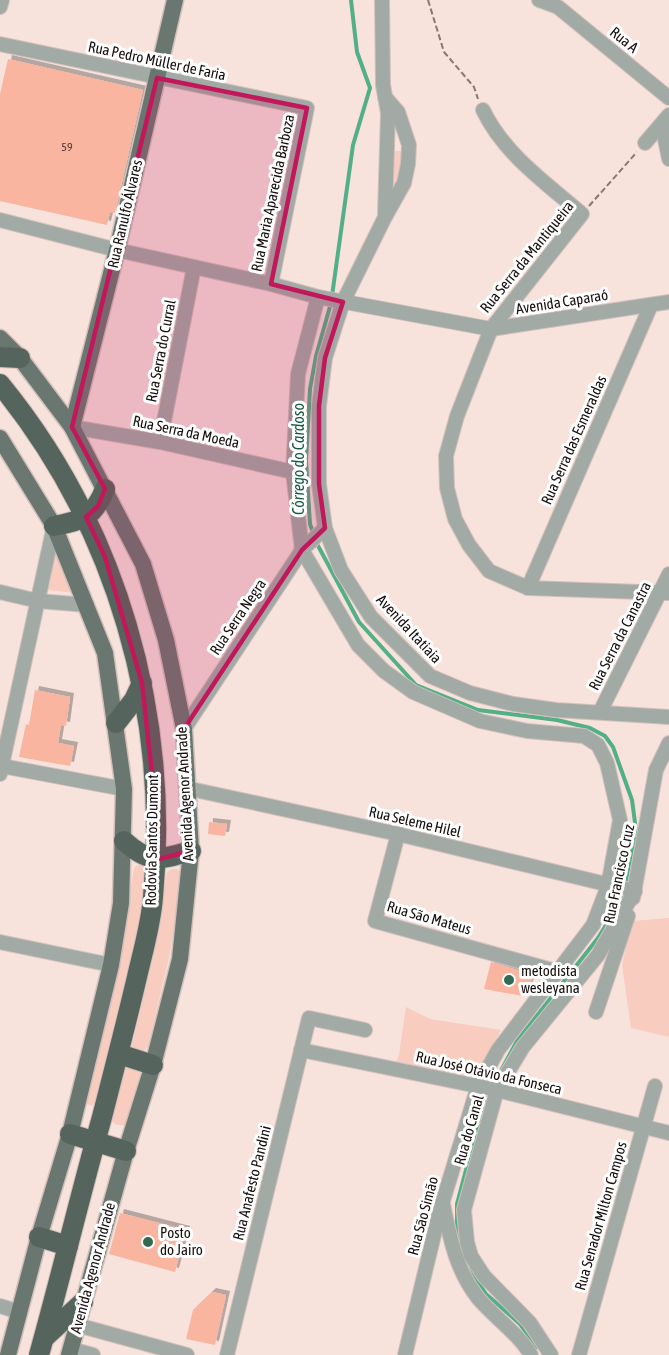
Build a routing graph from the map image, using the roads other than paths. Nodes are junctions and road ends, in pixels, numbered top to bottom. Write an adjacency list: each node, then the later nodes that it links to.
1 (2, 0): 6 (street)
2 (175, 0): 8 (main road, Rua Ranulfo Álvares)
3 (382, 0): 9 (street)
4 (539, 0): 5 (street, Rua A)
5 (562, 4): 10 (street, Rua A)
6 (0, 8)
7 (0, 44): 8 (street, Rua Pedro Müller de Faria)
8 (157, 78): 11 (street, Rua Pedro Müller de Faria); 18 (main road, Rua Ranulfo Álvares)
9 (386, 98): 16 (street); 16 (street, Avenida Itatiaia)
10 (669, 98)
11 (307, 108): 20 (street, Rua Maria Aparecida Barboza)
12 (483, 110): 25 (street, Rua Serra da Mantiqueira)
13 (665, 120): 14 (street); 15 (street)
14 (645, 144)
15 (669, 159)
16 (385, 217): 22 (street, Avenida Itatiaia)
17 (0, 220): 18 (street, Avenida Caparaó)
18 (117, 250): 19 (street, Avenida Caparaó); 30 (main road, Rua Ranulfo Álvares)
19 (194, 267): 20 (street, Avenida Caparaó); 32 (street, Rua Serra do Curral)
20 (271, 284): 21 (street, Avenida Caparaó)
21 (318, 297): 22 (street, Avenida Caparaó); 33 (street)
22 (343, 302): 25 (street, Avenida Caparaó); 37 (street, Avenida Itatiaia)
23 (669, 302): 24 (street, Avenida Caparaó)
24 (651, 305): 25 (street, Avenida Caparaó); 40 (street, Rua Serra das Esmeraldas)
25 (491, 330): 40 (street, Rua Serra da Mantiqueira)
26 (0, 338): 28 (main road, Avenida Agenor Andrade)
27 (0, 357): 28 (highway)
28 (20, 358): 30 (main road, Avenida Agenor Andrade)
29 (0, 384): 35 (highway, Rodovia Santos Dumont)
30 (72, 427): 32 (street, Rua Serra da Moeda); 34 (main road, Avenida Agenor Andrade)
31 (0, 438): 36 (main road)
32 (160, 442): 33 (street, Rua Serra da Moeda)
33 (293, 472): 38 (street)
34 (105, 489): 35 (highway); 49 (main road, Avenida Agenor Andrade)
35 (86, 517): 36 (highway); 45 (highway, Rodovia Santos Dumont)
36 (54, 526): 43 (street); 44 (main road)
37 (325, 528): 38 (street, Rua Serra Negra); 46 (street, Avenida Itatiaia)
38 (302, 550): 49 (street, Rua Serra Negra); 59 (street, Rua do Canal)
39 (669, 574): 42 (street, Rua Serra da Canastra)
40 (528, 588): 42 (street, Rua Serra da Mantiqueira)
41 (0, 592): 43 (street)
42 (665, 593): 46 (street, Rua Serra da Canastra)
43 (38, 601): 44 (street); 52 (street)
44 (87, 605): 48 (main road)
45 (142, 683): 48 (highway); 58 (highway, Rodovia Santos Dumont)
46 (600, 712): 47 (street, Avenida Itatiaia)
47 (669, 717): 50 (street, Avenida Itatiaia)
48 (116, 723): 54 (main road)
49 (184, 729): 53 (main road, Avenida Agenor Andrade)
50 (669, 730)
51 (669, 743): 60 (street, Rua Francisco Cruz)
52 (1, 770): 54 (street)
53 (186, 788): 55 (street, Rua Seleme Hilel); 57 (main road, Avenida Agenor Andrade)
54 (124, 789): 56 (main road)
55 (398, 834): 59 (street, Rua Seleme Hilel); 63 (street, Rua São Mateus)
56 (124, 841): 58 (highway); 62 (main road)
57 (191, 851): 58 (highway); 68 (main road, Avenida Agenor Andrade)
58 (155, 860): 67 (highway, Rodovia Santos Dumont)
59 (608, 886): 60 (street, Rua Seleme Hilel); 63 (street, Rua do Canal)
60 (635, 891): 64 (street, Rua Francisco Cruz); 71 (street, Rua do Canal)
61 (0, 942): 62 (street)
62 (111, 965): 74 (main road)
63 (559, 972): 69 (street, Rua do Canal)
64 (596, 1012)
65 (365, 1030): 66 (street, Rua Anafesto Pandini)
66 (301, 1050): 69 (street, Rua José Otávio da Fonseca); 90 (street, Rua Anafesto Pandini)
67 (119, 1054): 68 (highway); 75 (highway, Rodovia Santos Dumont)
68 (153, 1065): 76 (main road, Avenida Agenor Andrade)
69 (478, 1086): 71 (street, Rua José Otávio da Fonseca); 77 (street, Rua São Simão)
70 (655, 1086): 72 (street, Rua Senador Milton Campos)
71 (497, 1090): 72 (street, Rua José Otávio da Fonseca); 93 (street, Rua do Canal)
72 (644, 1126): 73 (street, Rua José Otávio da Fonseca); 94 (street, Rua Senador Milton Campos)
73 (669, 1133)
74 (70, 1134): 75 (highway); 78 (main road)
75 (95, 1142): 76 (highway); 79 (highway, Rodovia Santos Dumont)
76 (126, 1151): 80 (main road, Avenida Agenor Andrade)
77 (443, 1202): 91 (street, Rua São Simão); 92 (street)
78 (39, 1238): 79 (highway); 82 (main road)
79 (68, 1246): 85 (highway, Rodovia Santos Dumont)
80 (82, 1302): 83 (main road, Avenida Agenor Andrade); 85 (highway)
81 (0, 1306): 82 (street)
82 (19, 1312): 84 (main road)
83 (77, 1325): 86 (main road, Avenida Agenor Andrade); 89 (street)
84 (6, 1334): 87 (main road)
85 (42, 1346)
86 (70, 1352): 88 (street)
87 (8, 1355)
88 (93, 1355)
89 (187, 1355)
90 (227, 1355)
91 (405, 1355)
92 (531, 1355)
93 (551, 1355)
94 (579, 1355)

